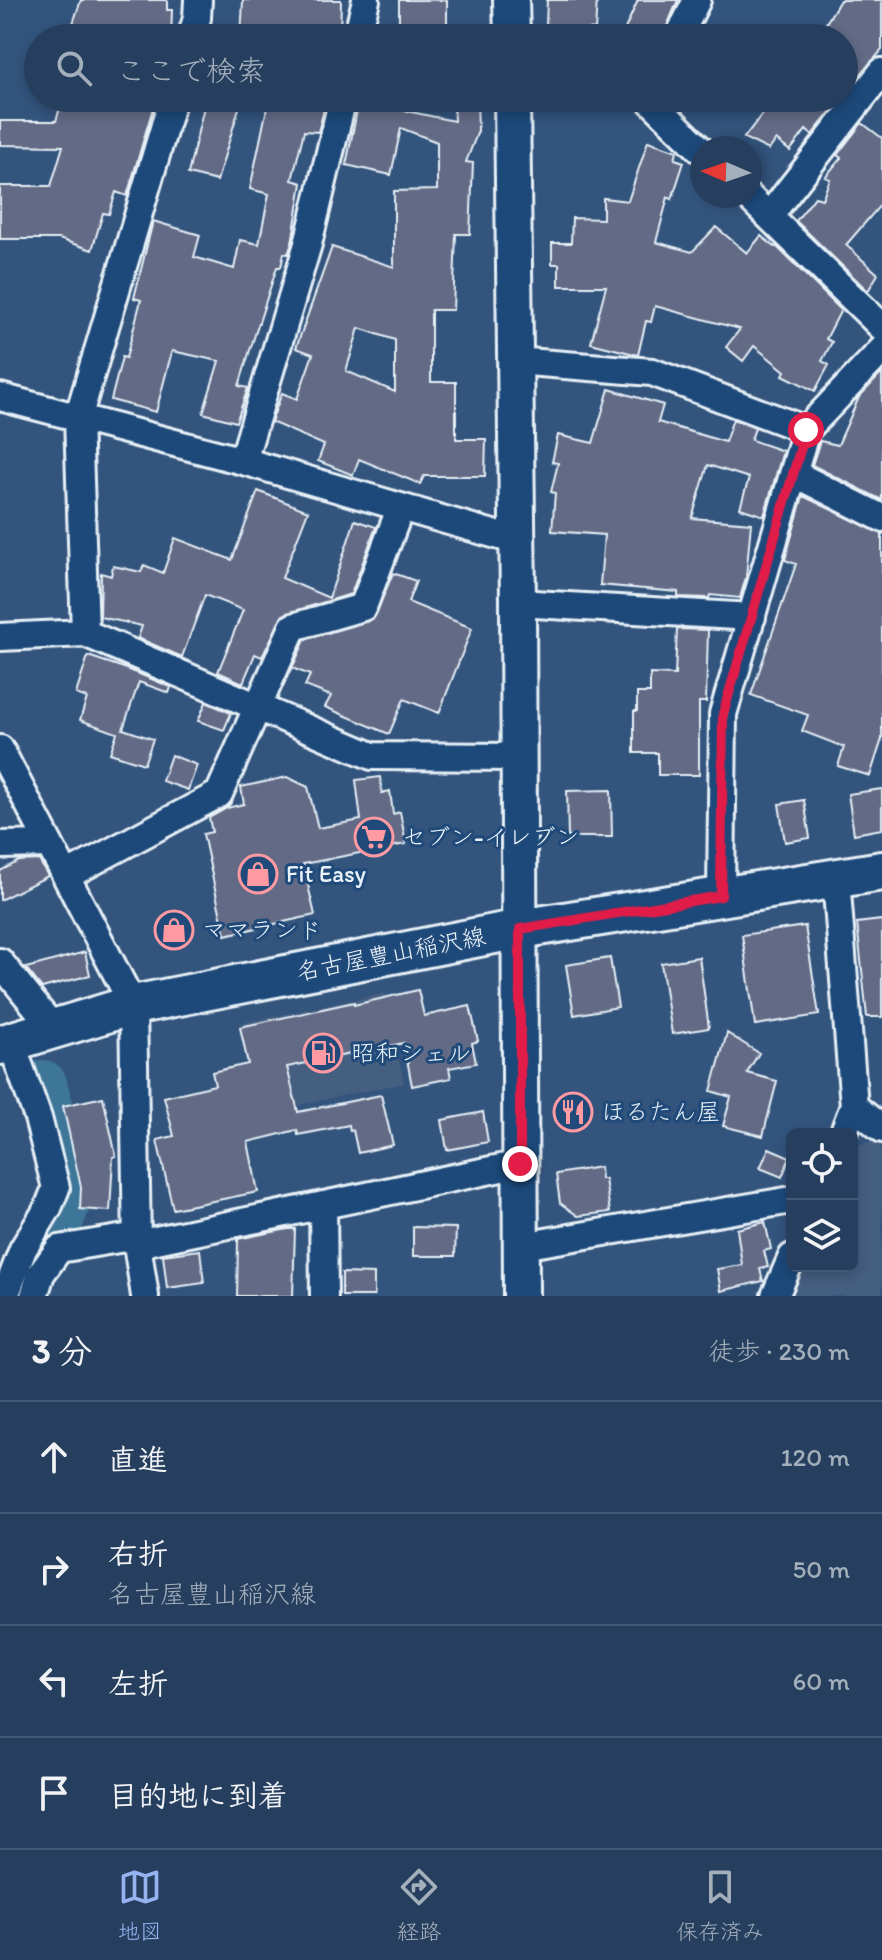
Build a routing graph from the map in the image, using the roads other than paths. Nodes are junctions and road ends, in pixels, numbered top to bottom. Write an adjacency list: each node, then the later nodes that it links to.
1 (198, 0): 5 (street)
2 (366, 0): 6 (street)
3 (511, 0): 7 (street)
4 (697, 0): 8 (street)
5 (195, 24)
6 (360, 24)
7 (512, 24)
8 (685, 24)
9 (882, 72): 10 (street)
10 (858, 103)
11 (169, 112): 23 (street)
12 (340, 112): 25 (street)
13 (512, 112): 21 (street)
14 (662, 112): 16 (street)
15 (851, 112): 18 (street)
16 (690, 139)
17 (761, 208): 18 (street)
18 (769, 216): 19 (street)
19 (882, 327)
20 (882, 350): 24 (street)
21 (515, 361): 24 (street); 29 (street)
22 (0, 397): 23 (street)
23 (78, 418): 25 (street); 32 (street)
24 (806, 430): 26 (street)
25 (243, 461): 27 (street)
26 (795, 474): 28 (street); 31 (street)
27 (400, 509): 29 (street); 34 (street)
28 (882, 518)
29 (517, 541): 30 (street)
30 (518, 603): 31 (street); 36 (street)
31 (752, 617): 42 (street)
32 (85, 633): 33 (street); 34 (street)
33 (0, 637)
34 (259, 707): 36 (street); 40 (street)
35 (0, 749): 37 (street)
36 (517, 757): 43 (street)
37 (49, 844): 38 (street); 40 (street)
38 (0, 845)
39 (882, 871): 41 (main road, 名古屋豊山稲沢線)
40 (66, 876): 45 (street)
41 (836, 879): 42 (main road, 名古屋豊山稲沢線); 48 (street)
42 (721, 896): 43 (main road, 名古屋豊山稲沢線)
43 (520, 929): 45 (main road, 名古屋豊山稲沢線); 51 (street)
44 (0, 962): 46 (street)
45 (133, 1005): 46 (main road, 名古屋豊山稲沢線); 54 (street)
46 (54, 1029): 47 (main road, 名古屋豊山稲沢線)
47 (6, 1044): 57 (street)
48 (854, 1106): 49 (street); 50 (street)
49 (845, 1128)
50 (882, 1129)
51 (520, 1164): 53 (street); 55 (street)
52 (786, 1201): 55 (street)
53 (323, 1205): 54 (street); 60 (street)
54 (137, 1240): 58 (street); 59 (street)
55 (522, 1246): 61 (street)
56 (786, 1271): 62 (street)
57 (5, 1296)
58 (34, 1296)
59 (145, 1296)
60 (324, 1296)
61 (521, 1296)
62 (775, 1296)

